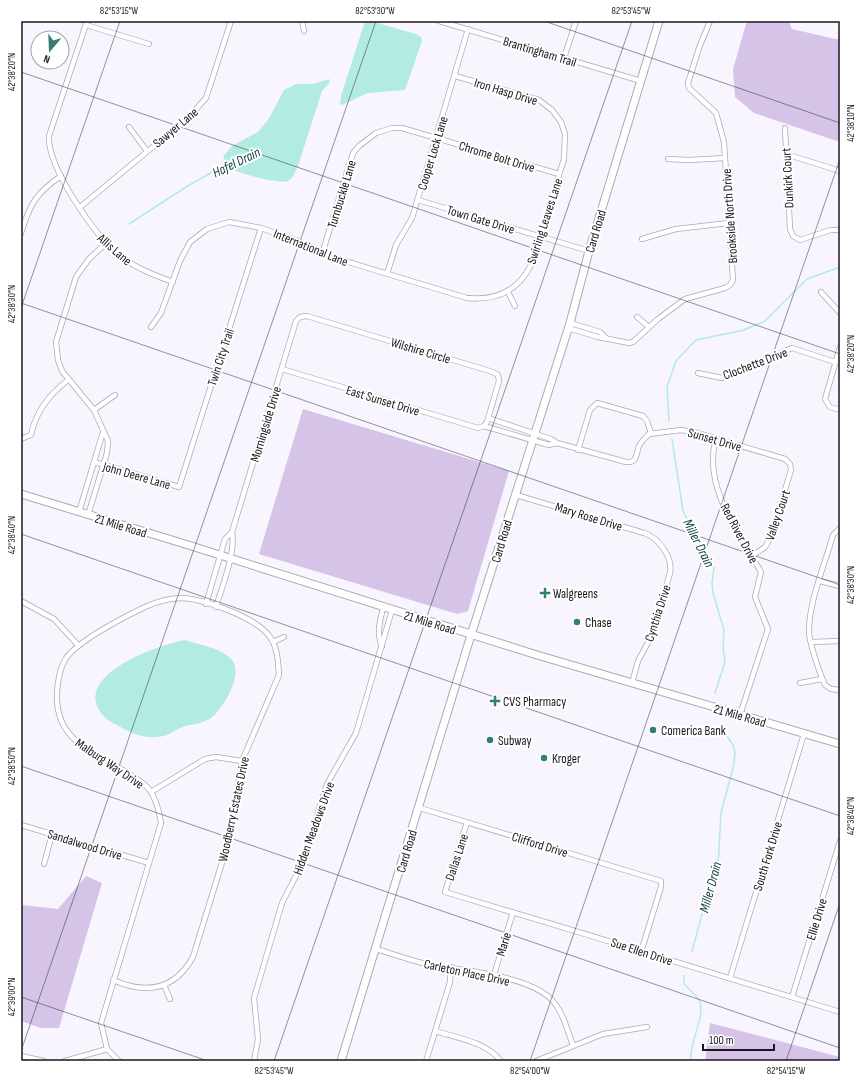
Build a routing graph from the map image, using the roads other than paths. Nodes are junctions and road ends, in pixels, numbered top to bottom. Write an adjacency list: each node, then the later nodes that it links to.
1 (231, 21): 18 (street, Sawyer Lane)
2 (302, 21): 9 (street)
3 (439, 21): 8 (street, Brantingham Trail)
4 (576, 21): 11 (street)
5 (659, 21): 13 (street, Card Road)
6 (710, 21): 20 (street, Brookside North Drive)
7 (87, 23): 10 (street); 24 (street, Allis Lane)
8 (468, 29): 11 (street, Brantingham Trail); 12 (street, Cooper Lock Lane)
9 (304, 31)
10 (149, 44)
11 (564, 58): 13 (street, Brantingham Trail)
12 (455, 76): 16 (street, Iron Hasp Drive); 17 (street, Cooper Lock Lane)
13 (641, 81): 34 (street, Card Road)
14 (128, 127): 18 (street)
15 (784, 128): 19 (street, Dunkirk Court)
16 (564, 134): 23 (street, Swirling Leaves Lane)
17 (436, 138): 23 (street, Chrome Bolt Drive); 25 (street, Cooper Lock Lane); 35 (street, Turnbuckle Lane)
18 (147, 151): 26 (street, Sawyer Lane)
19 (786, 154): 22 (street); 29 (street, Dunkirk Court)
20 (724, 158): 21 (street); 27 (street, Brookside North Drive)
21 (668, 159)
22 (840, 170)
23 (559, 174): 31 (street, Swirling Leaves Lane)
24 (61, 176): 26 (street, Allis Lane); 30 (street)
25 (418, 200): 31 (street, Town Gate Drive); 36 (street, Cooper Lock Lane)
26 (80, 207): 33 (street, Allis Lane)
27 (729, 223): 32 (street); 47 (street, Brookside North Drive)
28 (261, 228): 35 (street, International Lane); 37 (street, International Lane); 71 (street, Twin City Trail)
29 (840, 230)
30 (21, 233)
31 (539, 236): 34 (street, Town Gate Drive); 38 (street, Swirling Leaves Lane)
32 (642, 238)
33 (105, 244): 37 (street, Allis Lane); 52 (street)
34 (589, 251): 45 (street, Card Road)
35 (322, 254): 36 (street, International Lane)
36 (386, 274): 40 (street, International Lane)
37 (173, 282): 46 (street, International Lane)
38 (508, 292): 40 (street, Swirling Leaves Lane); 41 (street)
39 (821, 292): 42 (street)
40 (500, 295)
41 (515, 306)
42 (840, 313)
43 (300, 317): 50 (street, Morningside Drive); 56 (street, Wilshire Circle)
44 (637, 318): 47 (street)
45 (569, 326): 47 (street, Brookside North Drive); 59 (street, Card Road)
46 (151, 328)
47 (648, 328)
48 (840, 347): 49 (street)
49 (835, 362): 51 (street, Clochette Drive); 55 (street)
50 (282, 369): 57 (street, East Sunset Drive); 77 (street, Morningside Drive)
51 (698, 372)
52 (68, 380): 54 (street); 61 (street)
53 (116, 395): 54 (street)
54 (94, 410): 58 (street)
55 (840, 410)
56 (488, 418): 57 (street); 59 (street)
57 (484, 426): 63 (street, East Sunset Drive)
58 (103, 432): 66 (street); 67 (street)
59 (534, 433): 63 (street, Card Road); 64 (street)
60 (651, 433): 62 (street, Sunset Drive); 65 (street); 65 (street)
61 (21, 439)
62 (716, 439): 68 (street, Sunset Drive); 80 (street, Red River Drive)
63 (532, 440): 64 (street); 73 (street, Card Road)
64 (557, 443): 65 (street)
65 (578, 450)
66 (94, 462): 67 (street, John Deere Lane); 69 (street)
67 (104, 465): 70 (street); 71 (street, John Deere Lane)
68 (791, 466): 80 (street, Valley Court)
69 (88, 484): 70 (street); 74 (street)
70 (97, 487): 75 (street)
71 (179, 487)
72 (21, 494): 74 (street, 21 Mile Road)
73 (516, 495): 78 (street, Mary Rose Drive); 89 (street, Card Road)
74 (79, 512): 75 (street, 21 Mile Road)
75 (88, 515): 79 (street, 21 Mile Road)
76 (840, 528): 82 (street)
77 (232, 532): 79 (street, Morningside Drive); 81 (street, Morningside Drive)
78 (659, 543): 97 (street, Cynthia Drive)
79 (220, 556): 81 (street, 21 Mile Road); 85 (street, Morningside Drive)
80 (752, 556): 100 (street, Red River Drive)
81 (229, 558): 86 (street, Morningside Drive); 87 (street, 21 Mile Road)
82 (820, 582): 83 (street); 93 (street)
83 (840, 586)
84 (21, 601): 94 (street)
85 (206, 604): 86 (street, Woodberry Estates Drive); 94 (street, Malburg Way Drive)
86 (216, 607): 92 (street, Woodberry Estates Drive)
87 (383, 608): 88 (street, 21 Mile Road); 95 (street, Hidden Meadows Drive)
88 (392, 610): 89 (street, 21 Mile Road); 95 (street, Hidden Meadows Drive)
89 (471, 635): 97 (street, 21 Mile Road); 105 (street, Card Road)
90 (284, 637): 92 (street)
91 (840, 641): 93 (street)
92 (273, 642): 103 (street, Woodberry Estates Drive)
93 (812, 642): 96 (street)
94 (78, 645): 104 (street, Malburg Way Drive)
95 (382, 646): 132 (street, Hidden Meadows Drive)
96 (822, 679): 98 (street); 99 (street)
97 (632, 683): 100 (street, 21 Mile Road)
98 (800, 683)
99 (840, 690)
100 (740, 715): 101 (street, 21 Mile Road)
101 (804, 734): 102 (street, 21 Mile Road); 118 (street, South Fork Drive)
102 (840, 744)
103 (242, 761): 104 (street); 120 (street, Woodberry Estates Drive)
104 (151, 792): 110 (street, Malburg Way Drive)
105 (420, 808): 106 (street, Clifford Drive); 114 (street, Card Road)
106 (467, 822): 112 (street, Dallas Lane); 115 (street, Clifford Drive)
107 (21, 825): 108 (street, Sandalwood Drive)
108 (52, 834): 110 (street, Sandalwood Drive); 111 (street)
109 (840, 841): 121 (street, Ellie Drive)
110 (149, 863): 119 (street, Malburg Way Drive)
111 (44, 864)
112 (445, 892): 113 (street, Sue Ellen Drive)
113 (513, 912): 115 (street, Sue Ellen Drive); 117 (street, Marie)
114 (376, 949): 116 (street, Carleton Place Drive); 133 (street, Card Road)
115 (641, 952): 118 (street, Sue Ellen Drive)
116 (451, 967): 117 (street, Carleton Place Drive); 125 (street)
117 (494, 975): 126 (street, Carleton Place Drive)
118 (730, 978): 121 (street, Sue Ellen Drive)
119 (112, 980): 120 (street, Woodberry Estates Drive); 127 (street, Malburg Way Drive)
120 (164, 985): 122 (street)
121 (792, 997): 123 (street, Sue Ellen Drive)
122 (170, 999)
123 (840, 1012)
124 (647, 1027): 126 (street)
125 (435, 1031): 134 (street); 135 (street)
126 (573, 1045): 136 (street)
127 (107, 1049): 130 (street); 131 (street)
128 (21, 1056): 129 (street)
129 (44, 1061)
130 (65, 1061)
131 (119, 1061)
132 (254, 1061)
133 (341, 1061)
134 (426, 1061)
135 (501, 1061)
136 (536, 1061)

